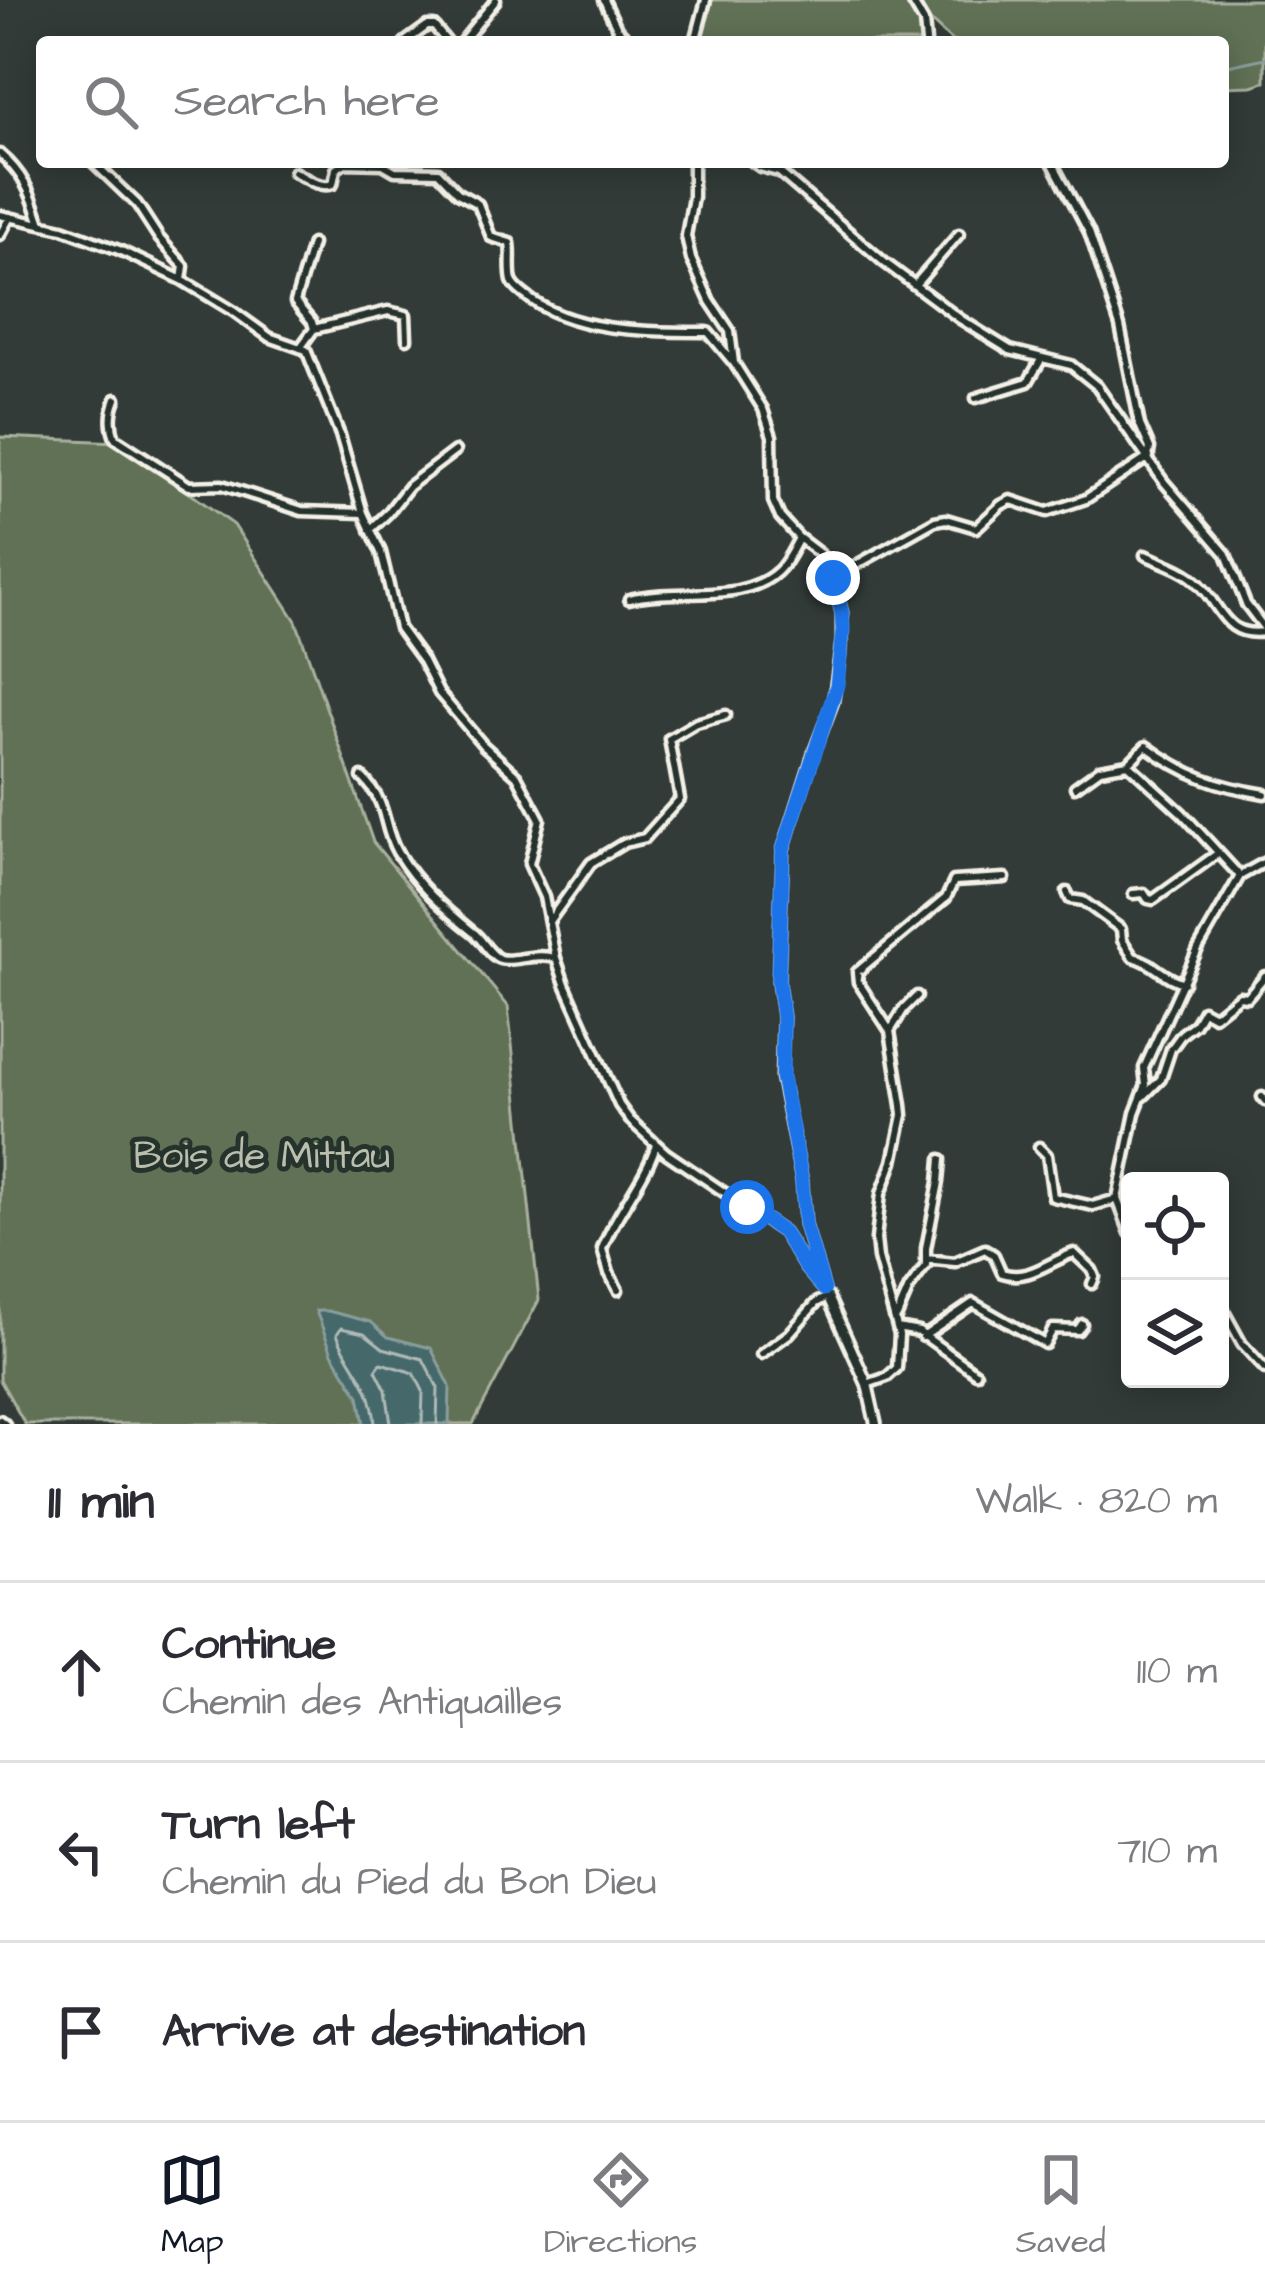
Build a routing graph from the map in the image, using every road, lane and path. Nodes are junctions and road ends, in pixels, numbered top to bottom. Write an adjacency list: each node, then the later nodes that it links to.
1 (496, 0): 7 (street)
2 (604, 0): 8 (street)
3 (706, 0): 9 (street)
4 (911, 0): 10 (street)
5 (413, 36): 6 (street)
6 (442, 36)
7 (467, 36)
8 (624, 36)
9 (696, 36)
10 (925, 36)
11 (0, 154): 21 (street)
12 (99, 168): 25 (street)
13 (337, 168): 18 (street)
14 (389, 168): 31 (street)
15 (692, 168): 31 (street)
16 (764, 168): 26 (street)
17 (1055, 168): 34 (street)
18 (293, 172)
19 (0, 215): 20 (street)
20 (10, 217): 21 (street); 23 (street)
21 (40, 223): 25 (street)
22 (959, 234): 26 (street)
23 (0, 235)
24 (312, 244): 27 (street)
25 (182, 280): 29 (street)
26 (915, 285): 30 (street)
27 (314, 329): 28 (street); 29 (street)
28 (407, 339)
29 (300, 348): 37 (street)
30 (1042, 358): 32 (street); 34 (street)
31 (734, 363): 39 (street)
32 (976, 398)
33 (116, 399): 37 (street)
34 (1139, 435): 36 (street)
35 (455, 451): 38 (street)
36 (1149, 457): 41 (street); 43 (street)
37 (363, 513): 38 (street)
38 (370, 530): 55 (street)
39 (799, 538): 41 (street); 42 (street)
40 (1145, 555): 43 (street)
41 (833, 578): 70 (street)
42 (628, 599)
43 (1265, 630)
44 (726, 715): 55 (street)
45 (1128, 764): 47 (street); 48 (street); 49 (street)
46 (362, 777): 56 (street)
47 (1075, 787)
48 (1265, 794)
49 (1217, 854): 51 (street); 54 (street)
50 (1265, 862): 51 (street)
51 (1240, 876): 58 (street)
52 (1005, 878): 60 (street)
53 (1067, 892): 58 (street)
54 (1133, 894)
55 (548, 923): 56 (street)
56 (556, 958): 62 (street)
57 (1265, 976): 61 (street)
58 (1184, 983): 61 (street)
59 (916, 995): 60 (street)
60 (890, 1031): 72 (street)
61 (1140, 1100): 65 (street)
62 (656, 1145): 69 (street); 70 (street)
63 (1039, 1147): 65 (street)
64 (940, 1159): 67 (street)
65 (1118, 1199): 66 (street)
66 (1121, 1208)
67 (926, 1259): 68 (street); 72 (street)
68 (1092, 1284)
69 (618, 1289)
70 (826, 1293): 75 (street); 78 (street)
71 (1229, 1320): 76 (street)
72 (897, 1324): 74 (street); 78 (street)
73 (1082, 1324): 74 (street)
74 (923, 1337): 77 (street)
75 (761, 1354)
76 (1265, 1369)
77 (976, 1373)
78 (867, 1384): 79 (street)
79 (876, 1424)

